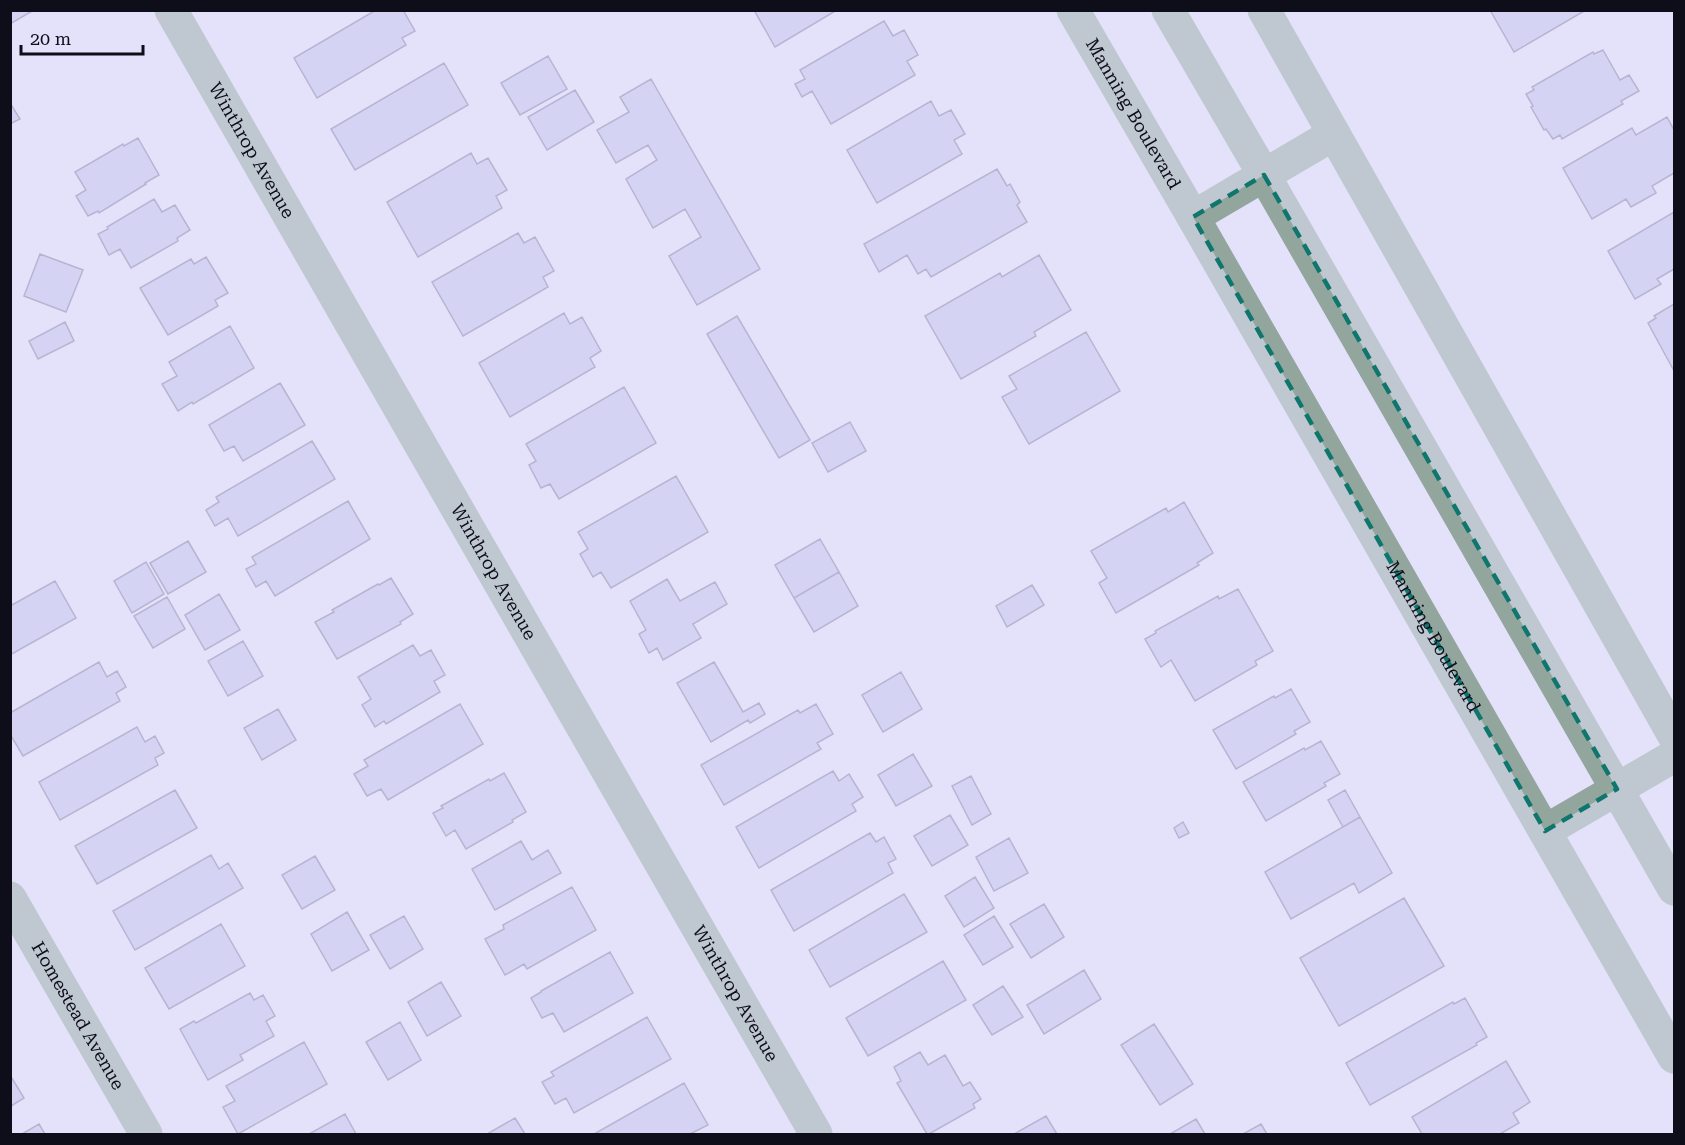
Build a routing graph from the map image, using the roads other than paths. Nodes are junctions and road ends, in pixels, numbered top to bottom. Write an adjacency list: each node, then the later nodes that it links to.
1 (171, 10): 16 (street, Winthrop Avenue)
2 (1073, 10): 7 (street, Manning Boulevard)
3 (1168, 10): 6 (street)
4 (1264, 10): 5 (street)
5 (1334, 134): 6 (street); 8 (street)
6 (1264, 175): 7 (street); 10 (street)
7 (1193, 217): 11 (street, Manning Boulevard)
8 (1674, 736)
9 (1674, 756): 10 (street)
10 (1617, 789): 11 (street); 12 (street)
11 (1545, 831): 14 (street, Manning Boulevard)
12 (1674, 889)
13 (10, 898): 15 (street, Homestead Avenue)
14 (1674, 1057)
15 (147, 1134)
16 (816, 1134)

